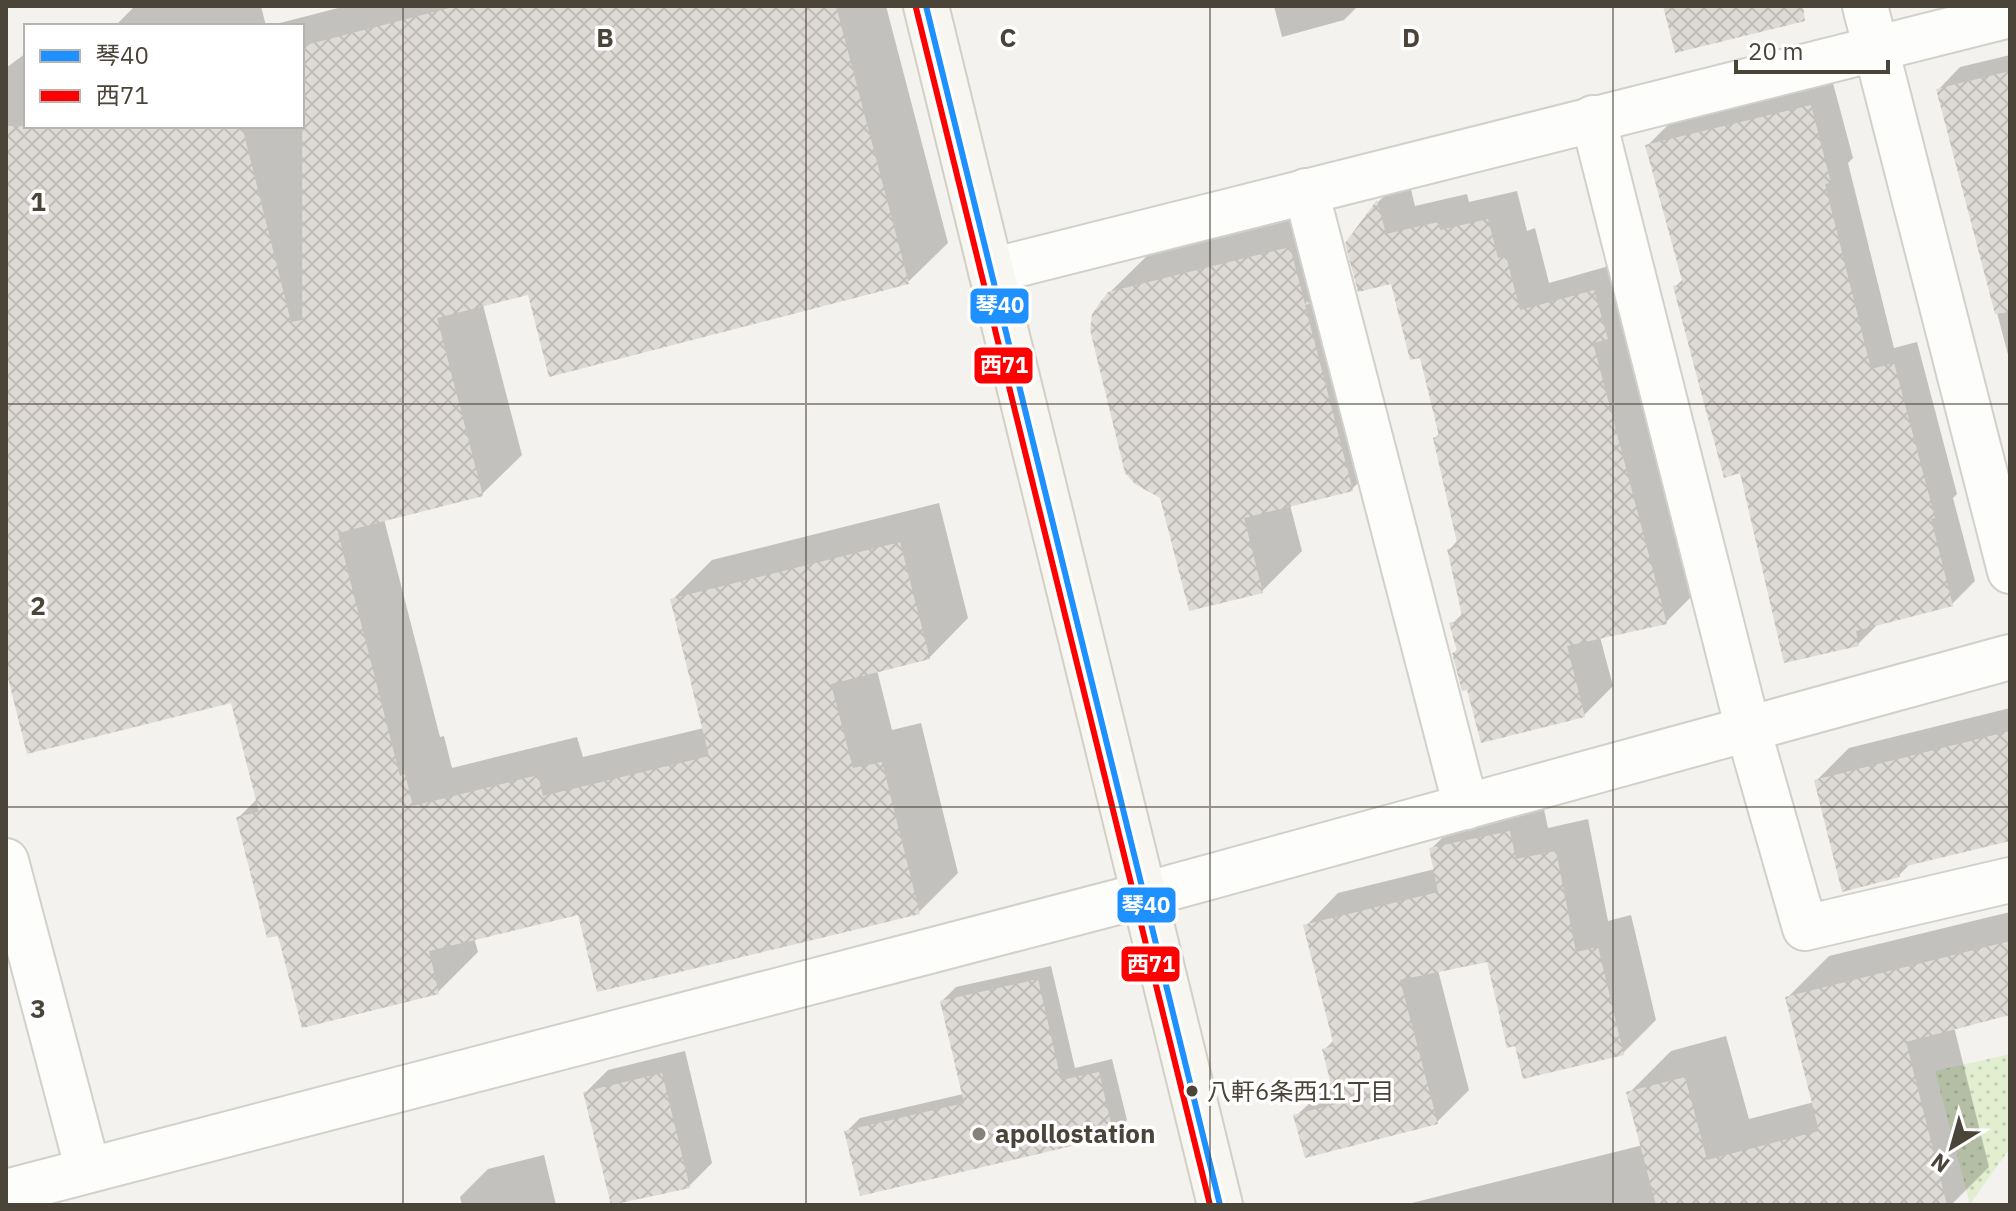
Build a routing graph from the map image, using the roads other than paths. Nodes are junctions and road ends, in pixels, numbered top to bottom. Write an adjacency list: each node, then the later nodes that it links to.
1 (926, 6): 6 (main road)
2 (2010, 15): 3 (street)
3 (1870, 26): 4 (street); 7 (street)
4 (1593, 118): 5 (street); 9 (street)
5 (1306, 191): 6 (street); 10 (street)
6 (991, 271): 13 (main road)
7 (2010, 571)
8 (2010, 657): 9 (street)
9 (1748, 729): 10 (street); 12 (street)
10 (1466, 807): 13 (street)
11 (6, 861): 14 (street)
12 (2010, 880)
13 (1144, 895): 14 (street); 16 (main road)
14 (88, 1170): 15 (street)
15 (6, 1192)
16 (1220, 1205)

